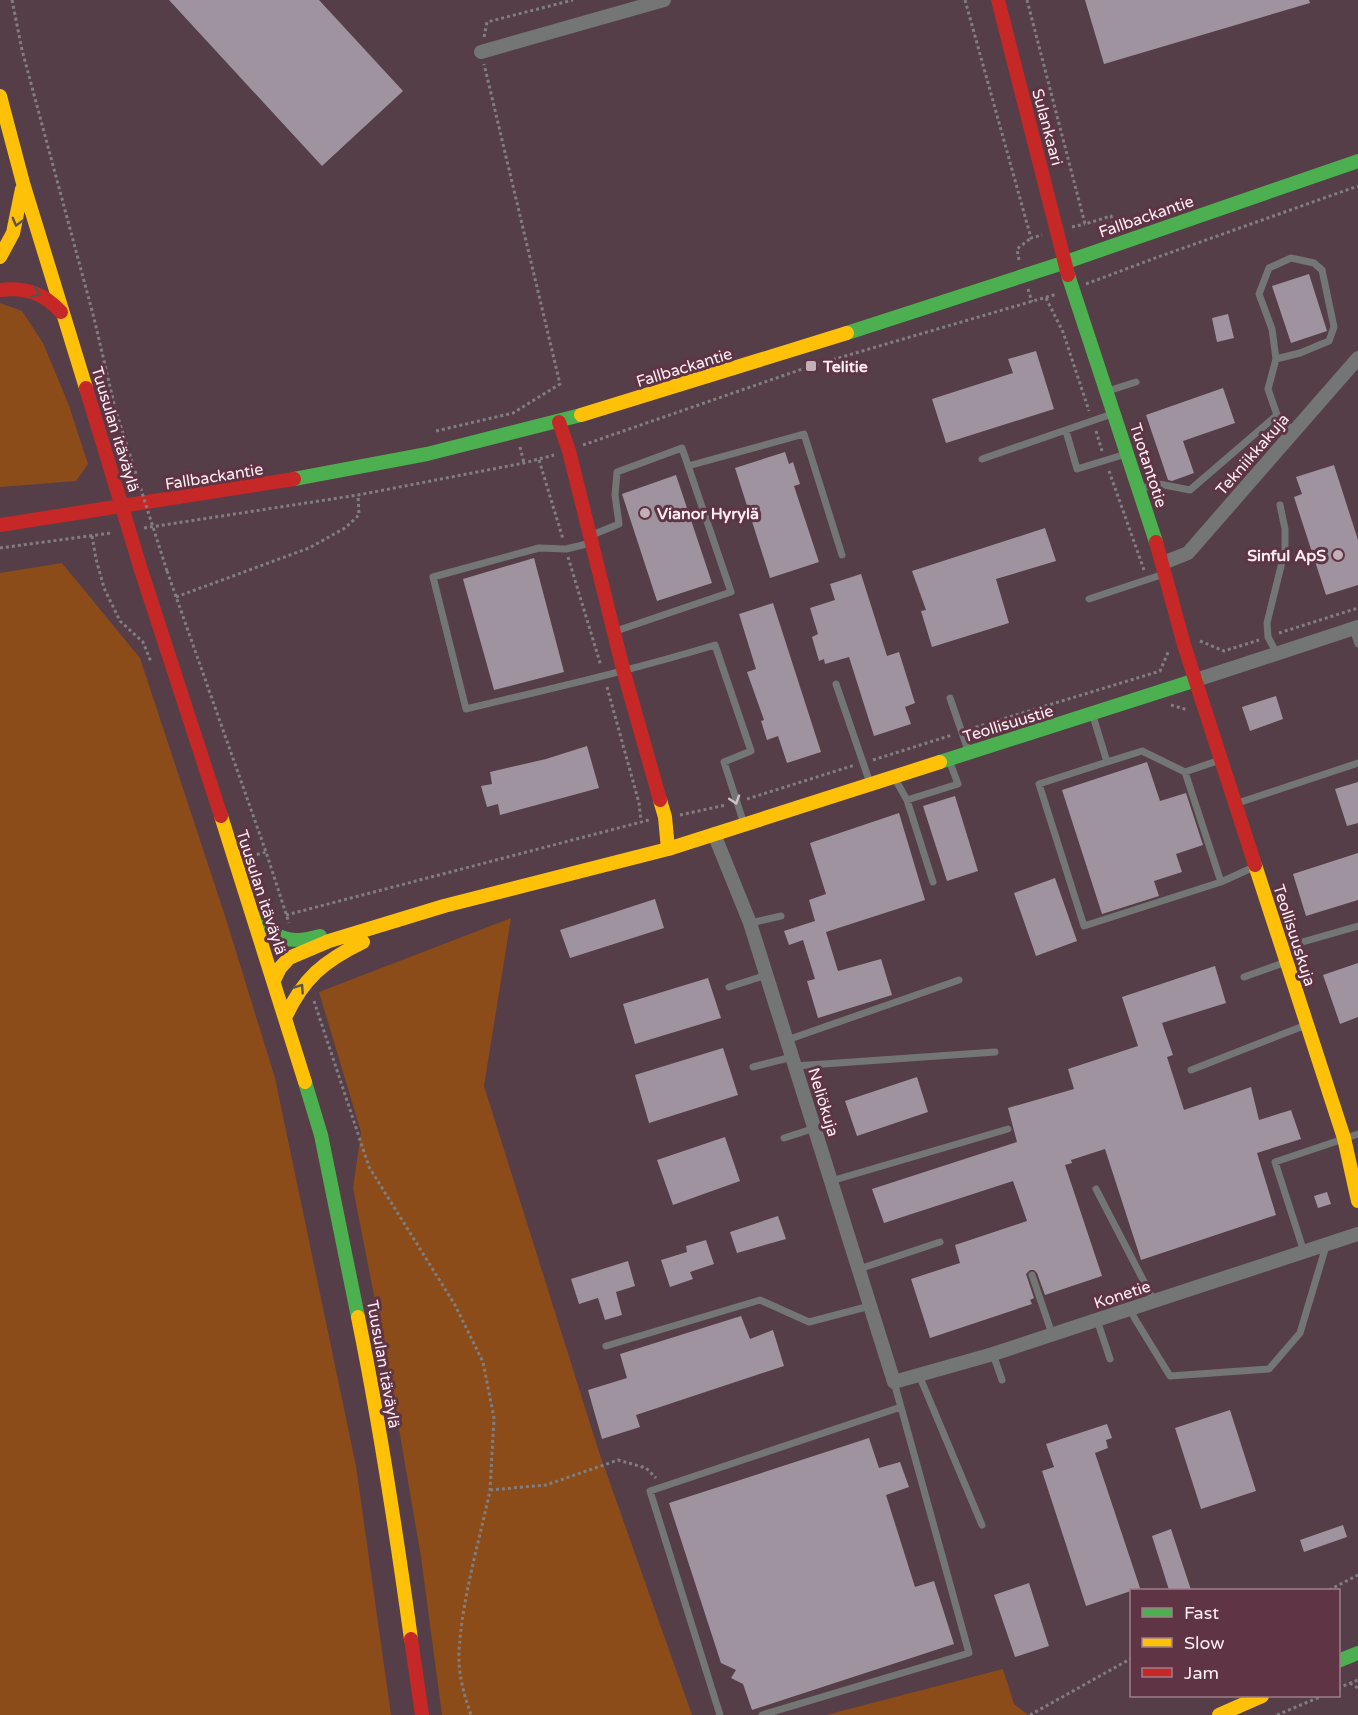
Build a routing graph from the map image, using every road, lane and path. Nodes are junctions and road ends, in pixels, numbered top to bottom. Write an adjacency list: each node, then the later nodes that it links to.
1 (12, 0): 46 (path, bridge)
2 (573, 0): 7 (path)
3 (664, 0): 7 (street)
4 (965, 0): 12 (path)
5 (998, 0): 12 (street, Sulankaari)
6 (1027, 0): 11 (path)
7 (481, 52): 28 (path)
8 (0, 96): 10 (street, Tuusulan itäväylä)
9 (1358, 161): 13 (street, Fallbackantie)
10 (23, 183): 14 (street, one-way to 14); 19 (street, Tuusulan itäväylä)
11 (1085, 224): 12 (path); 13 (path)
12 (1058, 230): 15 (street, Sulankaari)
13 (1120, 242): 15 (street, Fallbackantie); 16 (path)
14 (0, 257)
15 (1066, 262): 23 (street, Tuotantotie); 27 (street, Fallbackantie)
16 (1128, 268)
17 (0, 290): 19 (street, one-way to 19)
18 (1046, 298): 26 (path)
19 (64, 316): 86 (street, Tuusulan itäväylä, bridge)
20 (1276, 358): 20 (lane); 25 (lane)
21 (1358, 358): 30 (street, Tekniikkakuja)
22 (1136, 382): 23 (lane)
23 (1108, 391): 24 (street, Tuotantotie)
24 (1115, 413): 26 (lane); 31 (street, Tuotantotie)
25 (1277, 415): 30 (lane); 36 (lane)
26 (1092, 421): 29 (lane); 34 (path)
27 (559, 422): 39 (street, Fallbackantie); 41 (street)
28 (436, 431)
29 (1066, 431): 33 (lane); 34 (lane)
30 (1293, 431): 44 (street, Tekniikkakuja)
31 (1128, 453): 34 (lane); 36 (street, Tuotantotie)
32 (539, 459): 42 (path)
33 (982, 459)
34 (1106, 460): 45 (path)
35 (688, 466): 41 (lane); 43 (lane); 50 (lane)
36 (1139, 488): 44 (street, Tuotantotie)
37 (358, 495): 46 (path)
38 (1280, 505): 51 (lane)
39 (0, 525)
40 (92, 536): 55 (path)
41 (590, 539): 42 (lane); 50 (street)
42 (566, 549): 57 (path); 57 (lane)
43 (842, 555)
44 (1165, 568): 45 (lane); 53 (street, Tuotantotie)
45 (1147, 580): 47 (lane)
46 (176, 597): 80 (path)
47 (1089, 599)
48 (1358, 608): 51 (path)
49 (1356, 628): 52 (lane); 54 (street, Teollisuustie)
50 (613, 632): 56 (street)
51 (1268, 637): 53 (path); 54 (lane)
52 (1358, 644)
53 (1184, 645): 58 (street, Tuotantotie); 62 (path)
54 (1276, 654): 58 (street, Teollisuustie)
55 (151, 662)
56 (622, 669): 57 (lane); 73 (lane, one-way to 73); 75 (street)
57 (603, 675): 76 (path)
58 (1196, 680): 61 (street, Teollisuustie); 65 (street, Teollisuuskuja)
59 (836, 684): 67 (lane)
60 (950, 698): 62 (lane)
61 (1092, 714): 63 (street, Teollisuustie); 66 (lane)
62 (962, 732): 63 (lane); 67 (path)
63 (969, 753): 64 (street, Teollisuustie)
64 (949, 760): 70 (street, Teollisuustie); 72 (lane)
65 (1220, 760): 69 (lane); 74 (street, Teollisuuskuja)
66 (1107, 762): 69 (lane); 84 (lane)
67 (862, 763): 71 (lane); 73 (path)
68 (1358, 763): 74 (lane)
69 (1185, 772): 84 (lane)
70 (894, 777): 71 (street, Teollisuustie); 72 (lane)
71 (870, 783): 77 (street, Teollisuustie)
72 (907, 800): 83 (lane)
73 (735, 802): 75 (path); 77 (lane)
74 (1235, 804): 82 (street, Teollisuuskuja)
75 (664, 818): 76 (path); 79 (street)
76 (641, 821): 87 (path)
77 (744, 824): 78 (street, Teollisuustie)
78 (714, 834): 79 (street, Teollisuustie); 90 (street, Neliökuja)
79 (668, 849): 85 (street, Teollisuustie)
80 (266, 852): 81 (path); 87 (path)
81 (251, 856)
82 (1256, 867): 84 (lane); 92 (street, Teollisuuskuja)
83 (933, 882)
84 (1221, 882)
85 (471, 898): 86 (street); 96 (street); 100 (street, one-way to 85)
86 (251, 912): 96 (street, Tuusulan itäväylä)
87 (285, 915): 89 (path)
88 (781, 916): 90 (lane)
89 (289, 923)
90 (750, 923): 94 (street, Neliökuja)
91 (1358, 926): 92 (lane)
92 (1282, 948): 93 (street, Teollisuuskuja)
93 (1286, 962): 95 (lane); 101 (street, Teollisuuskuja)
94 (767, 975): 98 (lane); 102 (street, Neliökuja)
95 (1244, 977)
96 (274, 980): 100 (street, Tuusulan itäväylä)
97 (959, 980): 102 (lane)
98 (729, 987)
99 (312, 992): 134 (path)
100 (285, 1018): 147 (street, Tuusulan itäväylä)
101 (1306, 1025): 106 (lane); 111 (street, Teollisuuskuja)
102 (787, 1040): 104 (street, Neliökuja)
103 (995, 1052): 104 (lane)
104 (794, 1061): 105 (lane); 107 (street, Neliökuja)
105 (753, 1067)
106 (1191, 1070)
107 (814, 1128): 110 (lane); 112 (street, Neliökuja)
108 (1008, 1129): 112 (lane)
109 (1358, 1134): 111 (lane)
110 (784, 1138)
111 (1344, 1138): 114 (street, Teollisuuskuja); 118 (lane)
112 (831, 1180): 119 (street, Neliökuja)
113 (1096, 1189): 121 (lane)
114 (1358, 1201)
115 (1358, 1234): 117 (street, Konetie)
116 (940, 1242): 119 (lane)
117 (1326, 1245): 118 (street, Konetie); 123 (lane)
118 (1304, 1252): 121 (street, Konetie)
119 (859, 1269): 122 (street, Neliökuja)
120 (1032, 1275): 125 (lane)
121 (1155, 1301): 123 (street, Konetie)
122 (870, 1306): 126 (lane); 131 (street, Neliökuja)
123 (1130, 1309): 124 (street, Konetie)
124 (1097, 1320): 125 (street, Konetie); 128 (lane)
125 (1052, 1334): 127 (street, Konetie)
126 (606, 1346)
127 (993, 1354): 129 (street, Konetie); 130 (lane)
128 (1110, 1359)
129 (919, 1375): 131 (street, Konetie); 135 (lane)
130 (1002, 1380)
131 (894, 1382): 132 (lane)
132 (901, 1407): 133 (lane); 150 (lane)
133 (664, 1487): 134 (path); 149 (lane)
134 (490, 1490): 148 (path)
135 (982, 1525)
136 (1358, 1575): 137 (path)
137 (1331, 1589)
138 (1358, 1653): 140 (street)
139 (1130, 1659): 151 (path)
140 (1340, 1660)
141 (1358, 1680): 142 (path)
142 (1350, 1683): 143 (path); 144 (path)
143 (1340, 1687)
144 (1358, 1688)
145 (1258, 1697): 152 (street)
146 (1318, 1697): 153 (path)
147 (422, 1715)
148 (471, 1715)
149 (720, 1715)
150 (762, 1715)
151 (1030, 1715)
152 (1219, 1715)
153 (1277, 1715)

